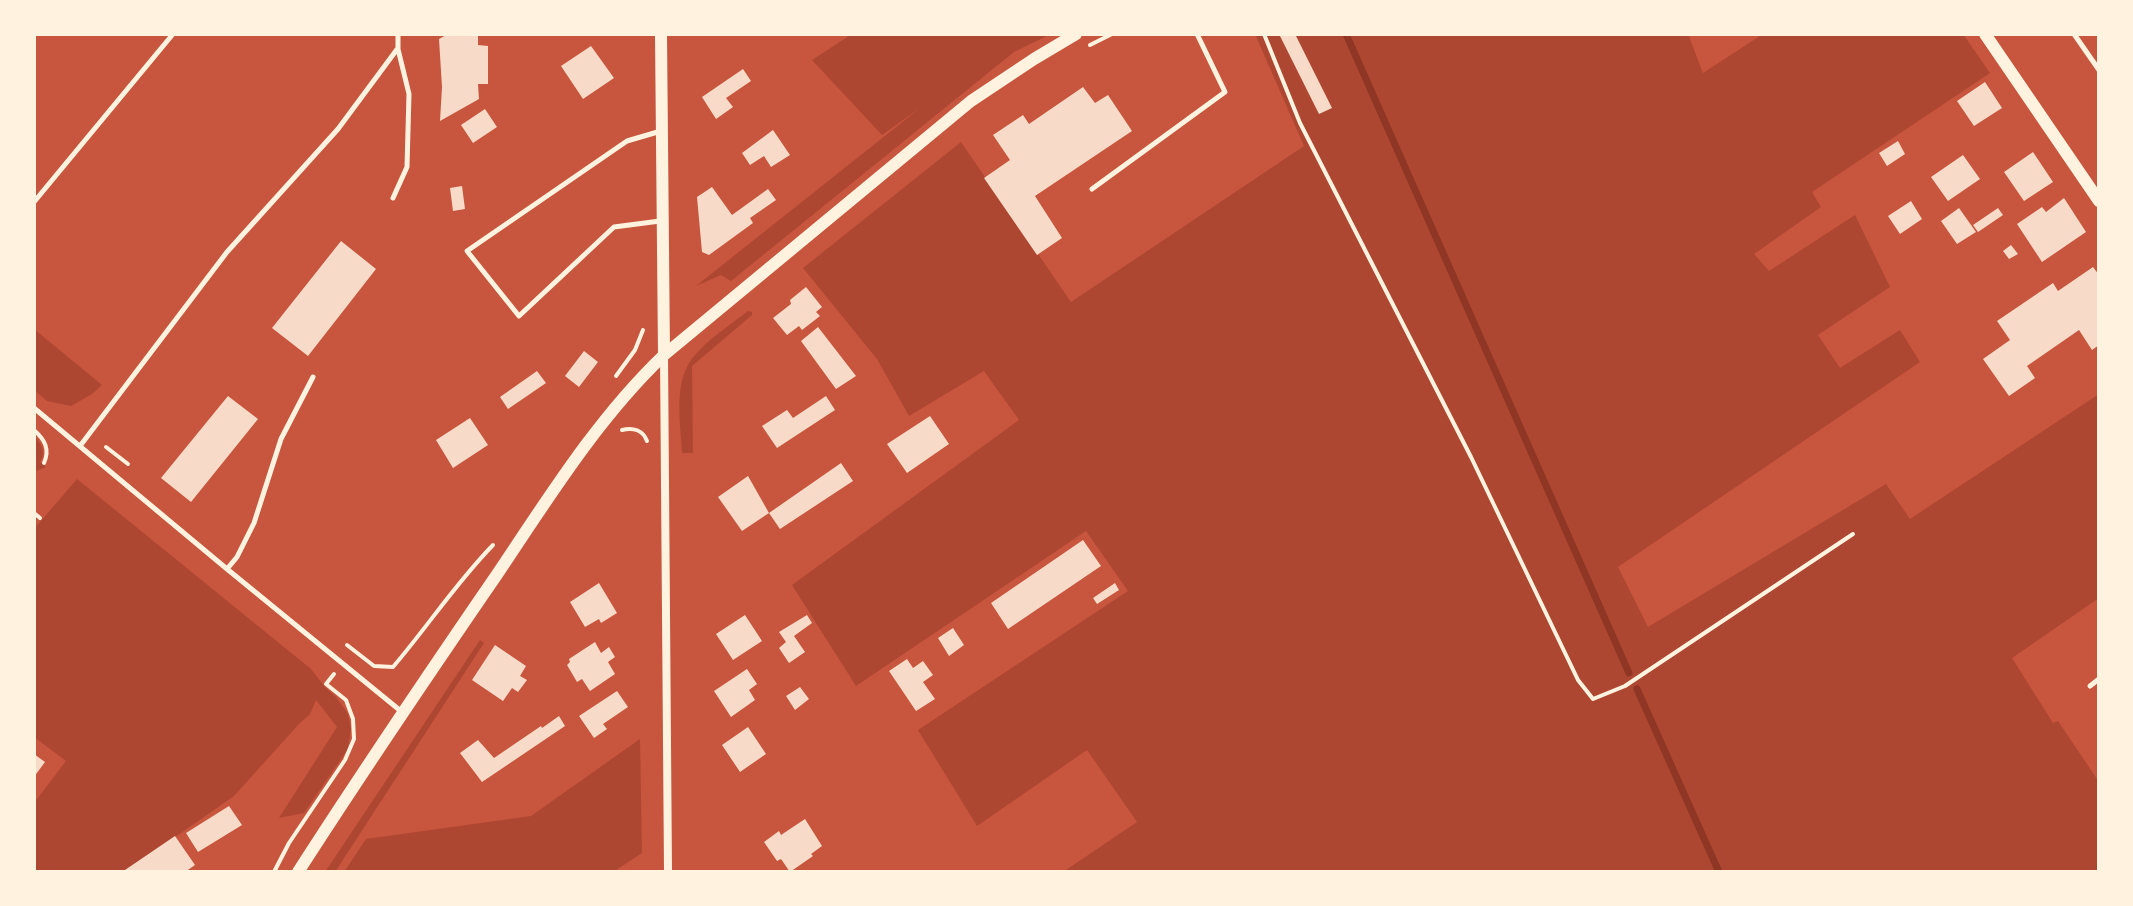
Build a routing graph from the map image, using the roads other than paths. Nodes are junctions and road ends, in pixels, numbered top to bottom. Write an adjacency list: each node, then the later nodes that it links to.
1 (173, 34): 14 (lane)
2 (398, 34): 8 (lane)
3 (661, 34): 10 (street)
4 (1076, 34): 16 (street)
5 (1197, 34): 11 (lane)
6 (1985, 34): 12 (street)
7 (2074, 34): 9 (lane)
8 (398, 48): 13 (lane); 19 (lane)
9 (2099, 70)
10 (662, 131): 15 (street); 15 (lane)
11 (1092, 189)
12 (2096, 192)
13 (393, 198)
14 (34, 202)
15 (663, 220): 16 (street)
16 (664, 355): 23 (street); 25 (street)
17 (313, 377): 20 (lane)
18 (34, 408): 19 (lane)
19 (80, 446): 20 (lane)
20 (227, 569): 23 (lane)
21 (2099, 679): 22 (lane)
22 (2090, 686)
23 (402, 712): 24 (street)
24 (298, 872)
25 (668, 872)

